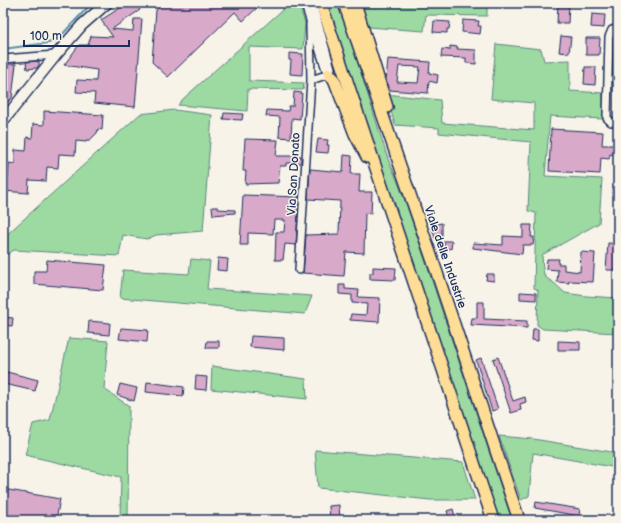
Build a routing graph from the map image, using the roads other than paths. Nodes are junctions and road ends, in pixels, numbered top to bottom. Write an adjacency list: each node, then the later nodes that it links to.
1 (107, 3): 9 (street)
2 (306, 3): 7 (street)
3 (312, 3): 11 (street)
4 (321, 3): 15 (main road)
5 (344, 3): 16 (main road, Viale delle Industrie)
6 (356, 3): 16 (main road)
7 (310, 16): 11 (street); 12 (street, Via San Donato)
8 (615, 29): 14 (street)
9 (56, 55): 10 (street); 13 (street)
10 (3, 59)
11 (329, 74): 12 (street); 15 (main road)
12 (311, 80): 17 (street, Via San Donato)
13 (3, 121)
14 (618, 122)
15 (383, 188): 18 (main road)
16 (408, 189): 19 (main road, Viale delle Industrie)
17 (299, 270)
18 (493, 520)
19 (519, 520)

